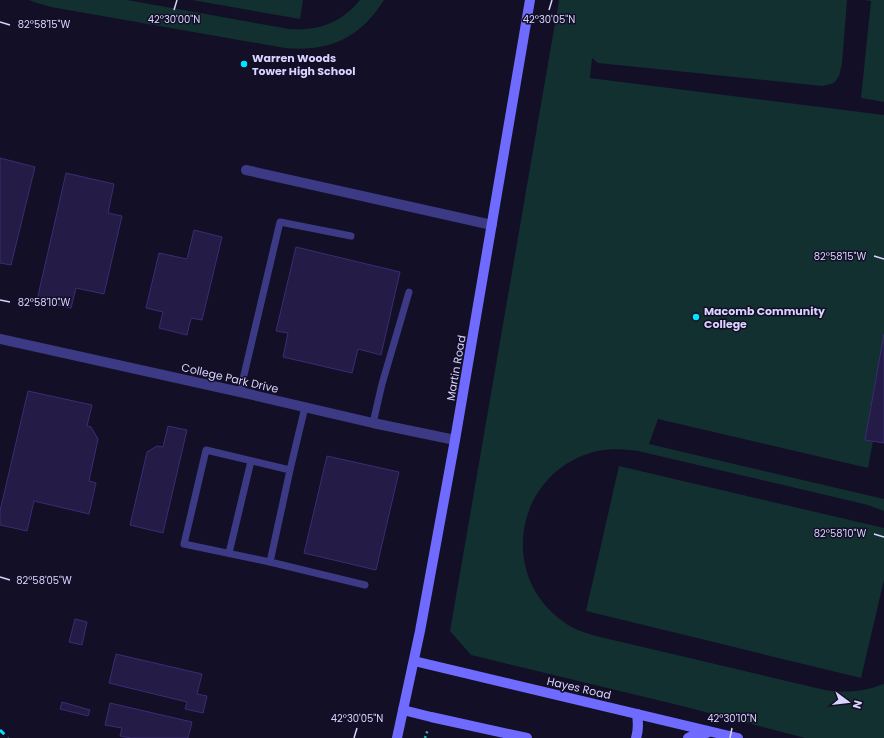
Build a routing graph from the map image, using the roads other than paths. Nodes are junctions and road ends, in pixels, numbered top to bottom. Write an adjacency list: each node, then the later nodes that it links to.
1 (530, 0): 3 (street, Martin Road)
2 (246, 170): 3 (street)
3 (492, 225): 10 (street, Martin Road)
4 (351, 236): 7 (lane)
5 (409, 292): 9 (lane)
6 (0, 339): 7 (street, College Park Drive)
7 (240, 392): 8 (street, College Park Drive)
8 (305, 407): 9 (street, College Park Drive); 12 (lane)
9 (373, 423): 10 (street, College Park Drive)
10 (455, 440): 16 (street, Martin Road)
11 (251, 460): 12 (lane); 13 (lane); 13 (lane)
12 (290, 470): 14 (lane)
13 (229, 553): 14 (lane)
14 (270, 562): 15 (lane)
15 (365, 585)
16 (414, 661): 17 (street, Martin Road); 18 (street, Hayes Road)
17 (403, 710): 20 (street, Martin Road); 21 (street)
18 (636, 714): 19 (street, Hayes Road); 22 (street)
19 (719, 733): 23 (street); 24 (street, Hayes Road)
20 (397, 738)
21 (527, 738)
22 (636, 738)
23 (688, 738)
24 (738, 738)

